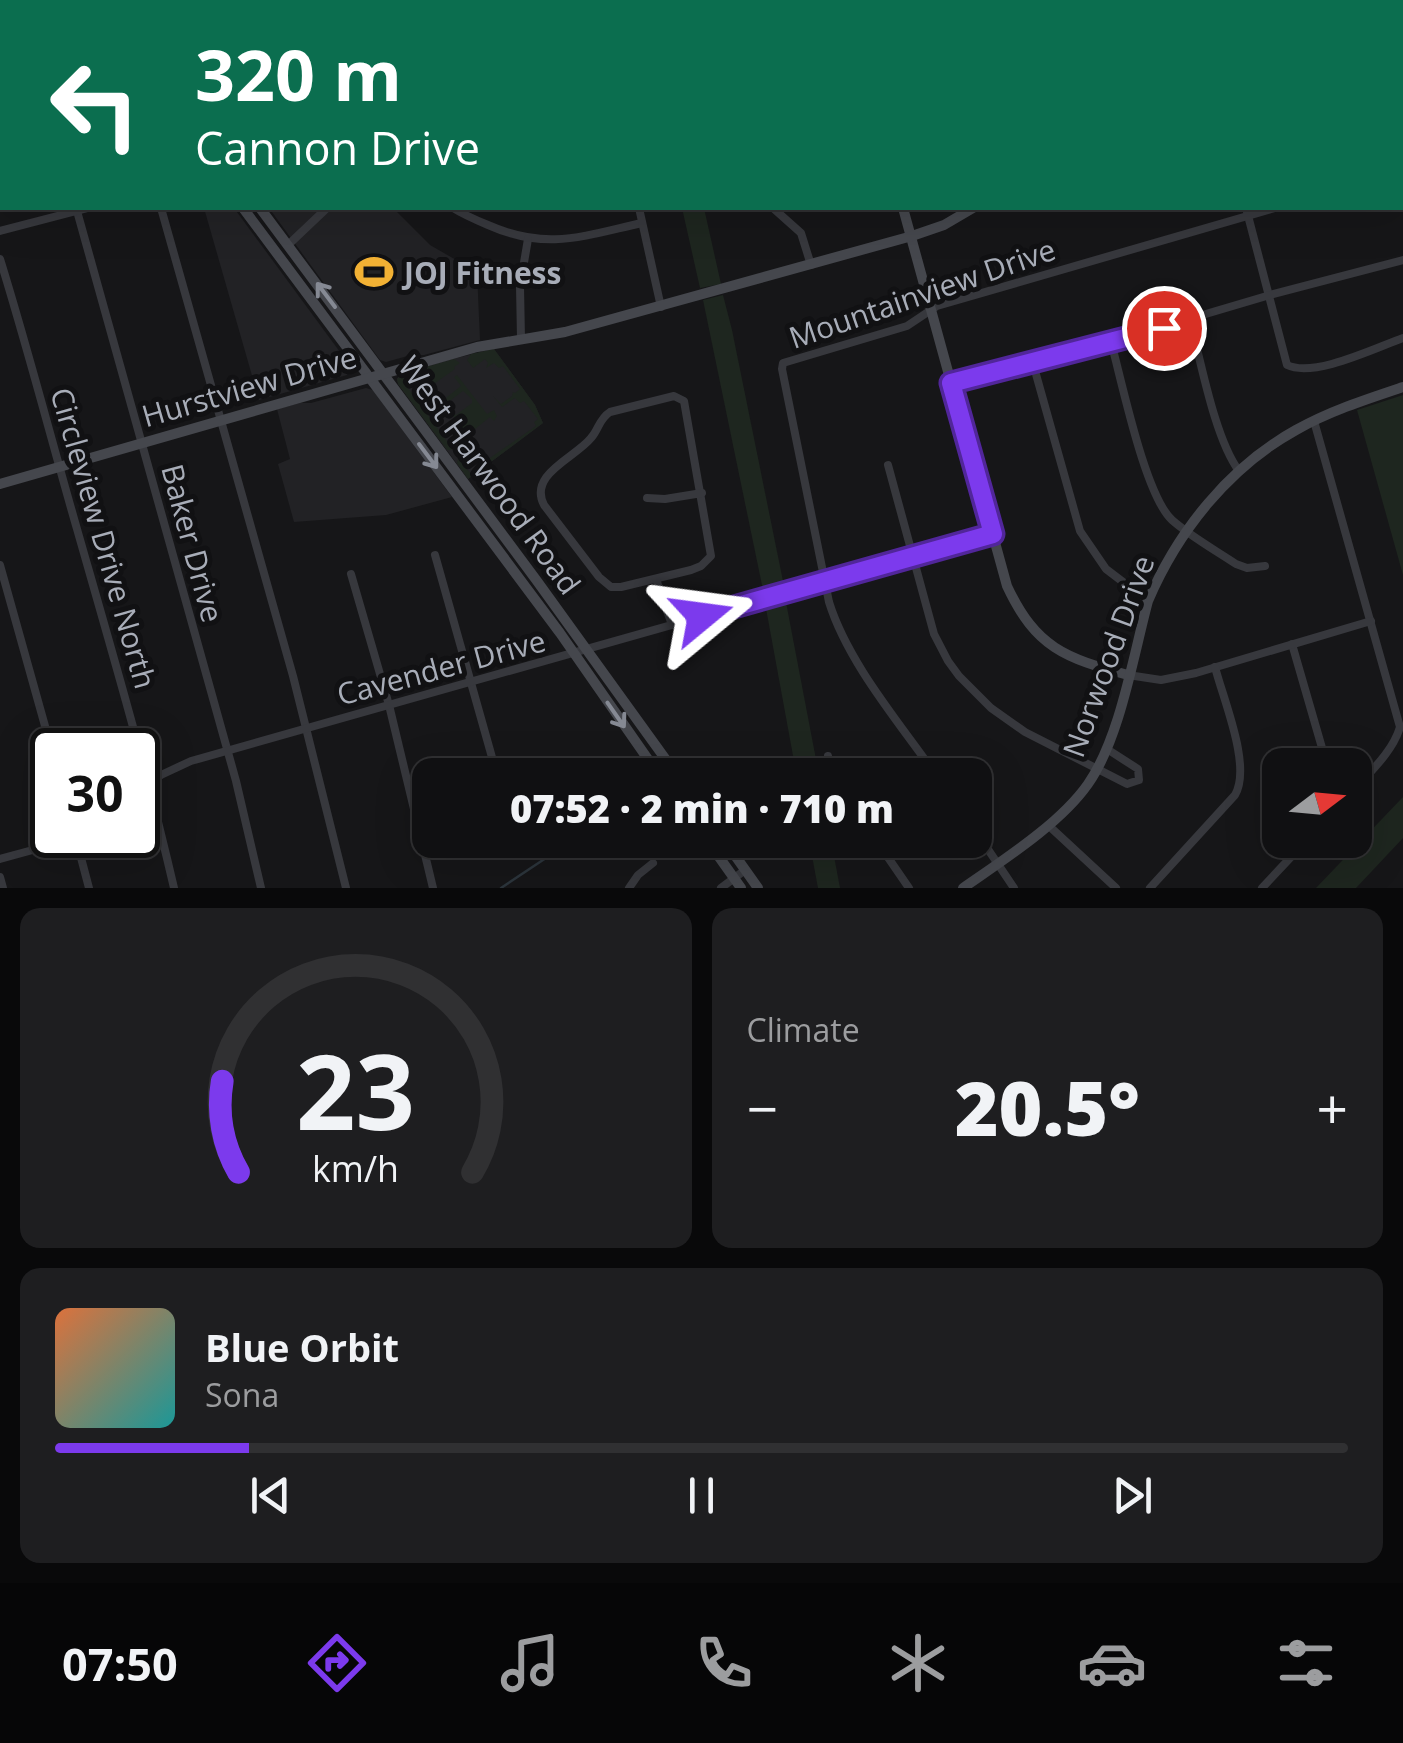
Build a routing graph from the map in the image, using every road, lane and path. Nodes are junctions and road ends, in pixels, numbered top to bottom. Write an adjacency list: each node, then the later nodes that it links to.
1 (77, 210): 13 (street); 34 (street, Baker Drive)
2 (162, 210): 32 (street)
3 (244, 210): 29 (main road, West Harwood Road)
4 (262, 210): 16 (main road, West Harwood Road)
5 (325, 210): 16 (street)
6 (457, 210): 15 (street)
7 (639, 210): 12 (street)
8 (775, 210): 19 (street)
9 (904, 210): 14 (main road)
10 (970, 210): 14 (main road, Hurstview Drive)
11 (1247, 212): 20 (street); 22 (street, Mountainview Drive)
12 (642, 223): 15 (street); 21 (street)
13 (0, 231)
14 (912, 236): 19 (main road, Hurstview Drive); 22 (main road)
15 (528, 239): 25 (street)
16 (288, 245): 28 (main road, West Harwood Road, one-way to 16)
17 (0, 259): 36 (street, Circleview Drive North)
18 (1403, 260): 20 (street)
19 (811, 265): 21 (main road, Hurstview Drive)
20 (1270, 295): 23 (street); 24 (street)
21 (661, 307): 25 (main road, Hurstview Drive)
22 (930, 308): 30 (main road); 49 (street, Mountainview Drive)
23 (1190, 320): 26 (street); 37 (street)
24 (1403, 338)
25 (521, 339): 28 (main road, Hurstview Drive)
26 (1111, 342): 27 (street); 41 (street)
27 (1032, 360): 30 (street); 50 (street)
28 (384, 374): 29 (main road, Hurstview Drive); 54 (main road, West Harwood Road)
29 (370, 378): 32 (main road, Hurstview Drive); 55 (main road, West Harwood Road, one-way to 55)
30 (951, 383): 42 (main road)
31 (1403, 386): 33 (main road, Norwood Drive)
32 (222, 420): 34 (main road, Hurstview Drive); 62 (street)
33 (1314, 420): 37 (main road, Norwood Drive); 51 (street)
34 (142, 443): 36 (main road, Hurstview Drive); 65 (street, Baker Drive)
35 (888, 465): 44 (street)
36 (59, 467): 38 (main road, Hurstview Drive); 61 (street, Circleview Drive North)
37 (1239, 472): 41 (main road, Norwood Drive)
38 (0, 484)
39 (702, 493): 40 (street); 48 (street); 48 (street)
40 (648, 498)
41 (1187, 530): 46 (street); 50 (main road, Norwood Drive)
42 (993, 534): 44 (street, Cavender Drive); 57 (main road)
43 (435, 554): 58 (street)
44 (912, 557): 49 (street, Cavender Drive); 70 (street)
45 (0, 566): 60 (street)
46 (1265, 566)
47 (351, 574): 59 (street)
48 (656, 579): 52 (street)
49 (825, 582): 52 (street, Cavender Drive); 69 (street, Mountainview Drive)
50 (1148, 601): 57 (main road, Norwood Drive)
51 (1371, 621): 53 (street); 71 (street)
52 (672, 625): 54 (street, Cavender Drive)
53 (1292, 644): 56 (street); 63 (street)
54 (587, 650): 55 (street, Cavender Drive); 68 (main road, West Harwood Road)
55 (574, 654): 58 (street, Cavender Drive); 67 (main road, West Harwood Road, one-way to 67)
56 (1215, 667): 57 (street); 101 (street)
57 (1128, 675): 64 (main road, Norwood Drive)
58 (470, 682): 59 (street, Cavender Drive); 66 (street)
59 (388, 705): 62 (street, Cavender Drive); 93 (street)
60 (46, 728)
61 (132, 728)
62 (307, 728): 65 (street, Cavender Drive); 92 (street)
63 (1322, 748)
64 (1107, 749): 70 (main road, Norwood Drive); 70 (street)
65 (227, 750): 72 (street, Cavender Drive); 91 (street, Baker Drive)
66 (491, 758)
67 (647, 758)
68 (665, 758)
69 (924, 758)
70 (1097, 768): 73 (main road, Norwood Drive)
71 (1372, 769)
72 (160, 777)
73 (1048, 825): 84 (main road, Norwood Drive); 100 (street)
74 (160, 832): 90 (street, Circleview Drive North)
75 (30, 850): 77 (street)
76 (992, 853): 84 (street)
77 (0, 858)
78 (81, 858): 89 (street)
79 (719, 858): 87 (main road)
80 (737, 858): 85 (main road)
81 (888, 858): 97 (street)
82 (1290, 858): 102 (street)
83 (653, 863): 94 (street)
84 (999, 863): 98 (main road, Norwood Drive); 99 (street)
85 (745, 870): 87 (street); 96 (main road)
86 (0, 877): 88 (street)
87 (738, 883): 95 (street)
88 (3, 888)
89 (88, 888)
90 (174, 888)
91 (261, 888)
92 (346, 888)
93 (433, 888)
94 (629, 888)
95 (721, 888)
96 (758, 888)
97 (908, 888)
98 (963, 888)
99 (1014, 888)
100 (1116, 888)
101 (1150, 888)
102 (1262, 888)

